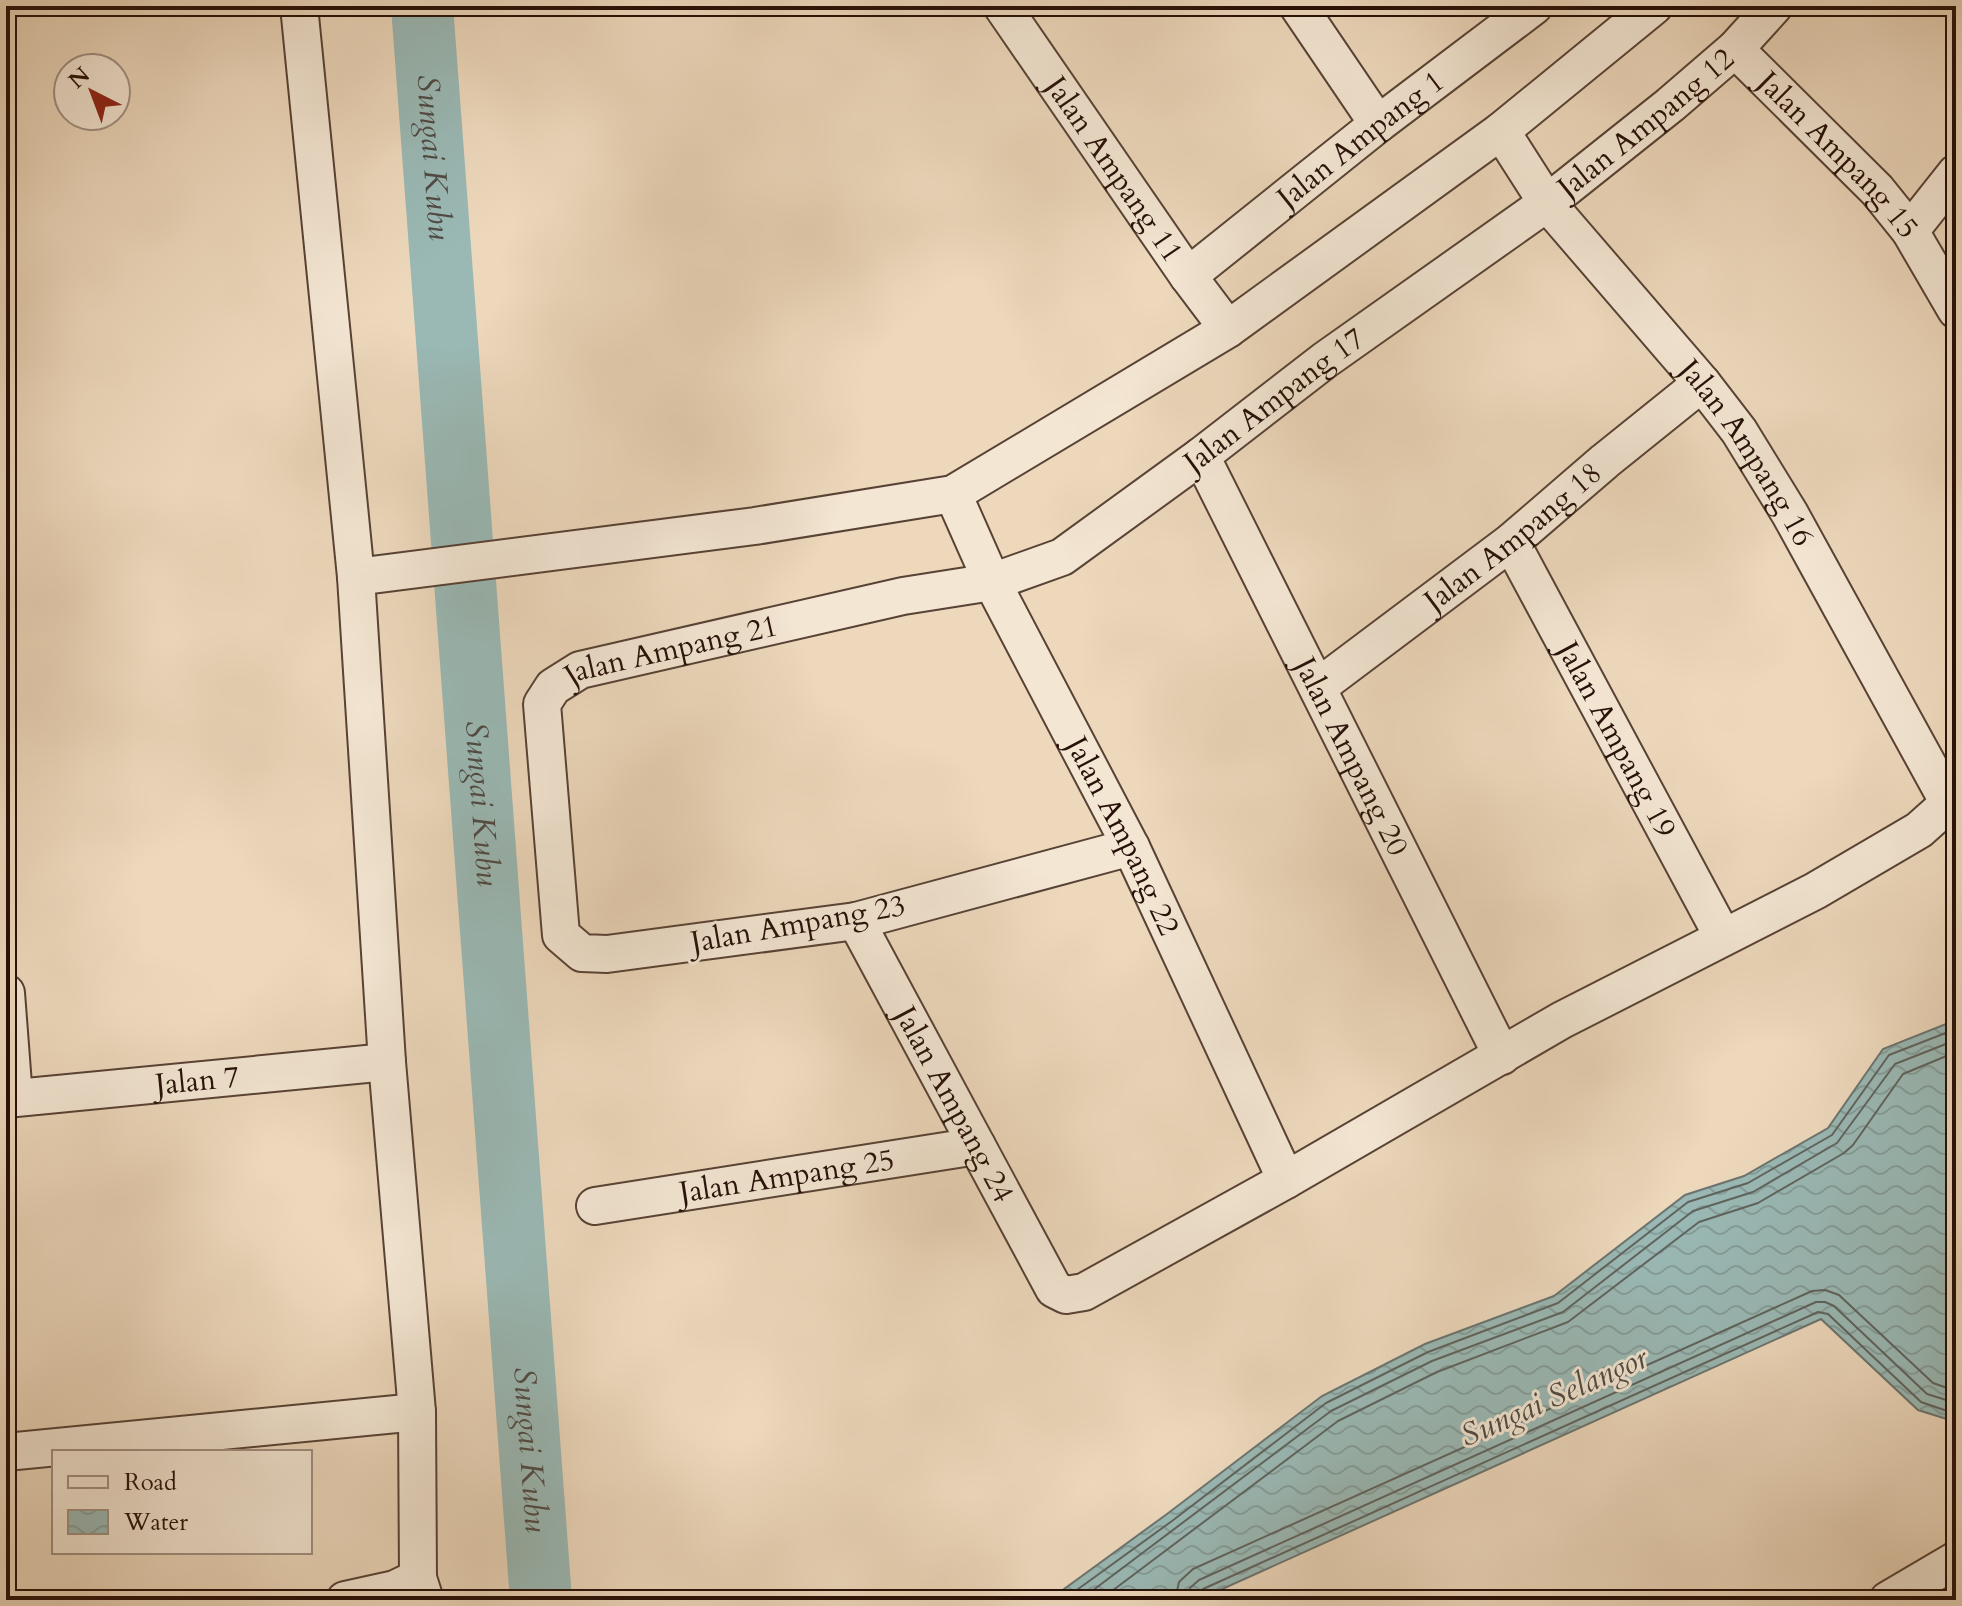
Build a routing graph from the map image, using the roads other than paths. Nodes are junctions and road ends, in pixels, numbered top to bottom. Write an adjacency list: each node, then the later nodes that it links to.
1 (299, 6): 20 (street)
2 (1002, 6): 13 (street, Jalan Ampang 11)
3 (1298, 6): 8 (street)
4 (1534, 6): 8 (street, Jalan Ampang 1)
5 (1774, 6): 7 (street, Jalan Ampang 12)
6 (1633, 12): 9 (street)
7 (1735, 49): 11 (street, Jalan Ampang 12); 12 (street, Jalan Ampang 15)
8 (1378, 124): 13 (street, Jalan Ampang 1)
9 (1501, 131): 11 (street, Jalan Ampang 16); 15 (street)
10 (1956, 173): 12 (street)
11 (1547, 203): 16 (street, Jalan Ampang 16); 17 (street, Jalan Ampang 17)
12 (1910, 231): 14 (street, Jalan Ampang 15)
13 (1188, 276): 15 (street, Jalan Ampang 11)
14 (1956, 310)
15 (1228, 329): 18 (street)
16 (1702, 383): 19 (street, Jalan Ampang 18); 23 (street, Jalan Ampang 16)
17 (1201, 456): 21 (street, Jalan Ampang 17); 22 (street, Jalan Ampang 20)
18 (953, 494): 20 (street); 21 (street, Jalan Ampang 22)
19 (1511, 542): 22 (street, Jalan Ampang 18); 27 (street, Jalan Ampang 19)
20 (356, 577): 30 (street)
21 (992, 582): 24 (street, Jalan Ampang 22); 26 (street, Jalan Ampang 21)
22 (1318, 687): 29 (street, Jalan Ampang 20)
23 (1953, 801): 27 (street)
24 (1131, 847): 25 (street, Jalan Ampang 23); 33 (street, Jalan Ampang 22)
25 (856, 921): 26 (street, Jalan Ampang 23); 32 (street, Jalan Ampang 24)
26 (561, 935)
27 (1723, 937): 29 (street)
28 (6, 993): 31 (street)
29 (1502, 1056): 33 (street)
30 (387, 1062): 31 (street, Jalan 7); 35 (street)
31 (10, 1099)
32 (977, 1146): 33 (street, Jalan Ampang 24); 34 (street, Jalan Ampang 25)
33 (1286, 1180)
34 (595, 1206)
35 (417, 1412): 36 (street); 38 (street)
36 (6, 1452)
37 (1956, 1560): 40 (street)
38 (421, 1589): 39 (street)
39 (345, 1600)
40 (1888, 1600)

